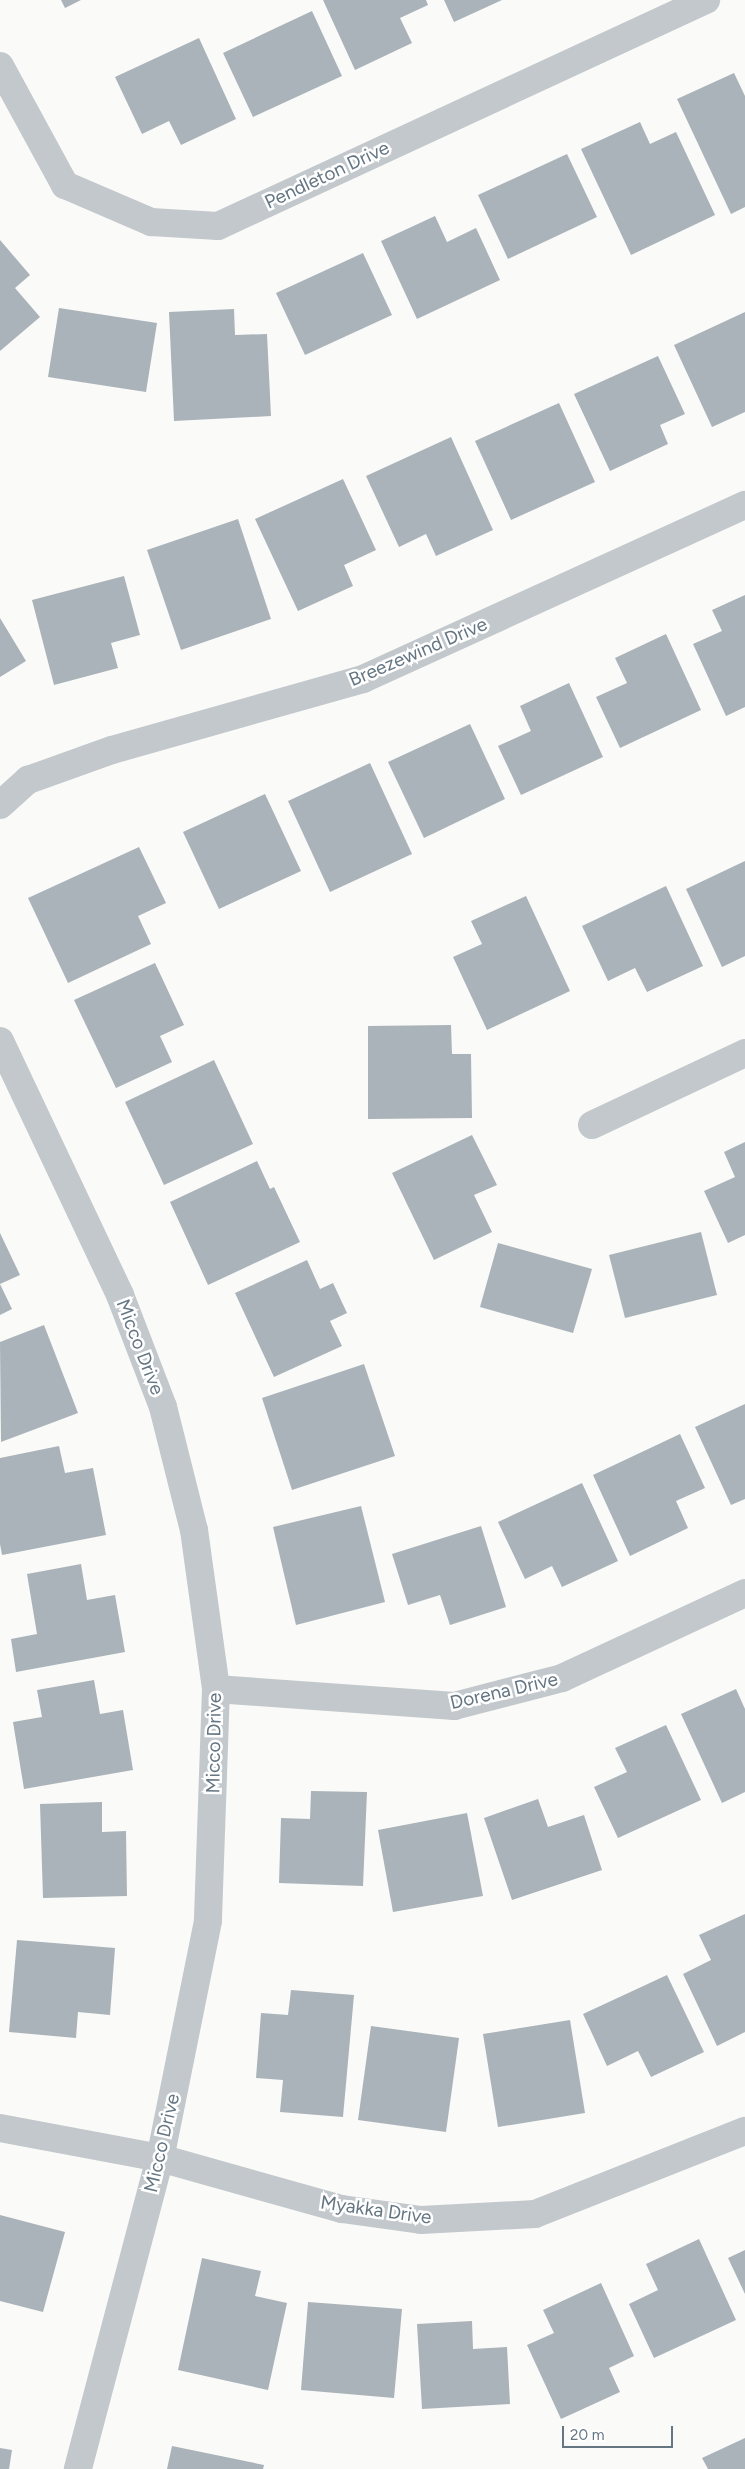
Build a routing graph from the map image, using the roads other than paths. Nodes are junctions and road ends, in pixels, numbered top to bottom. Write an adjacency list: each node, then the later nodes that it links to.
1 (706, 0): 2 (street, Pendleton Drive)
2 (0, 66)
3 (745, 504): 4 (street, Breezewind Drive)
4 (0, 804)
5 (0, 1041): 9 (street, Micco Drive)
6 (745, 1053): 7 (street)
7 (592, 1125)
8 (745, 1593): 9 (street, Dorena Drive)
9 (216, 1689): 12 (street, Micco Drive)
10 (0, 2128): 12 (street, Myakka Drive)
11 (745, 2131): 12 (street, Myakka Drive)
12 (160, 2158): 13 (street, Micco Drive)
13 (78, 2469)

